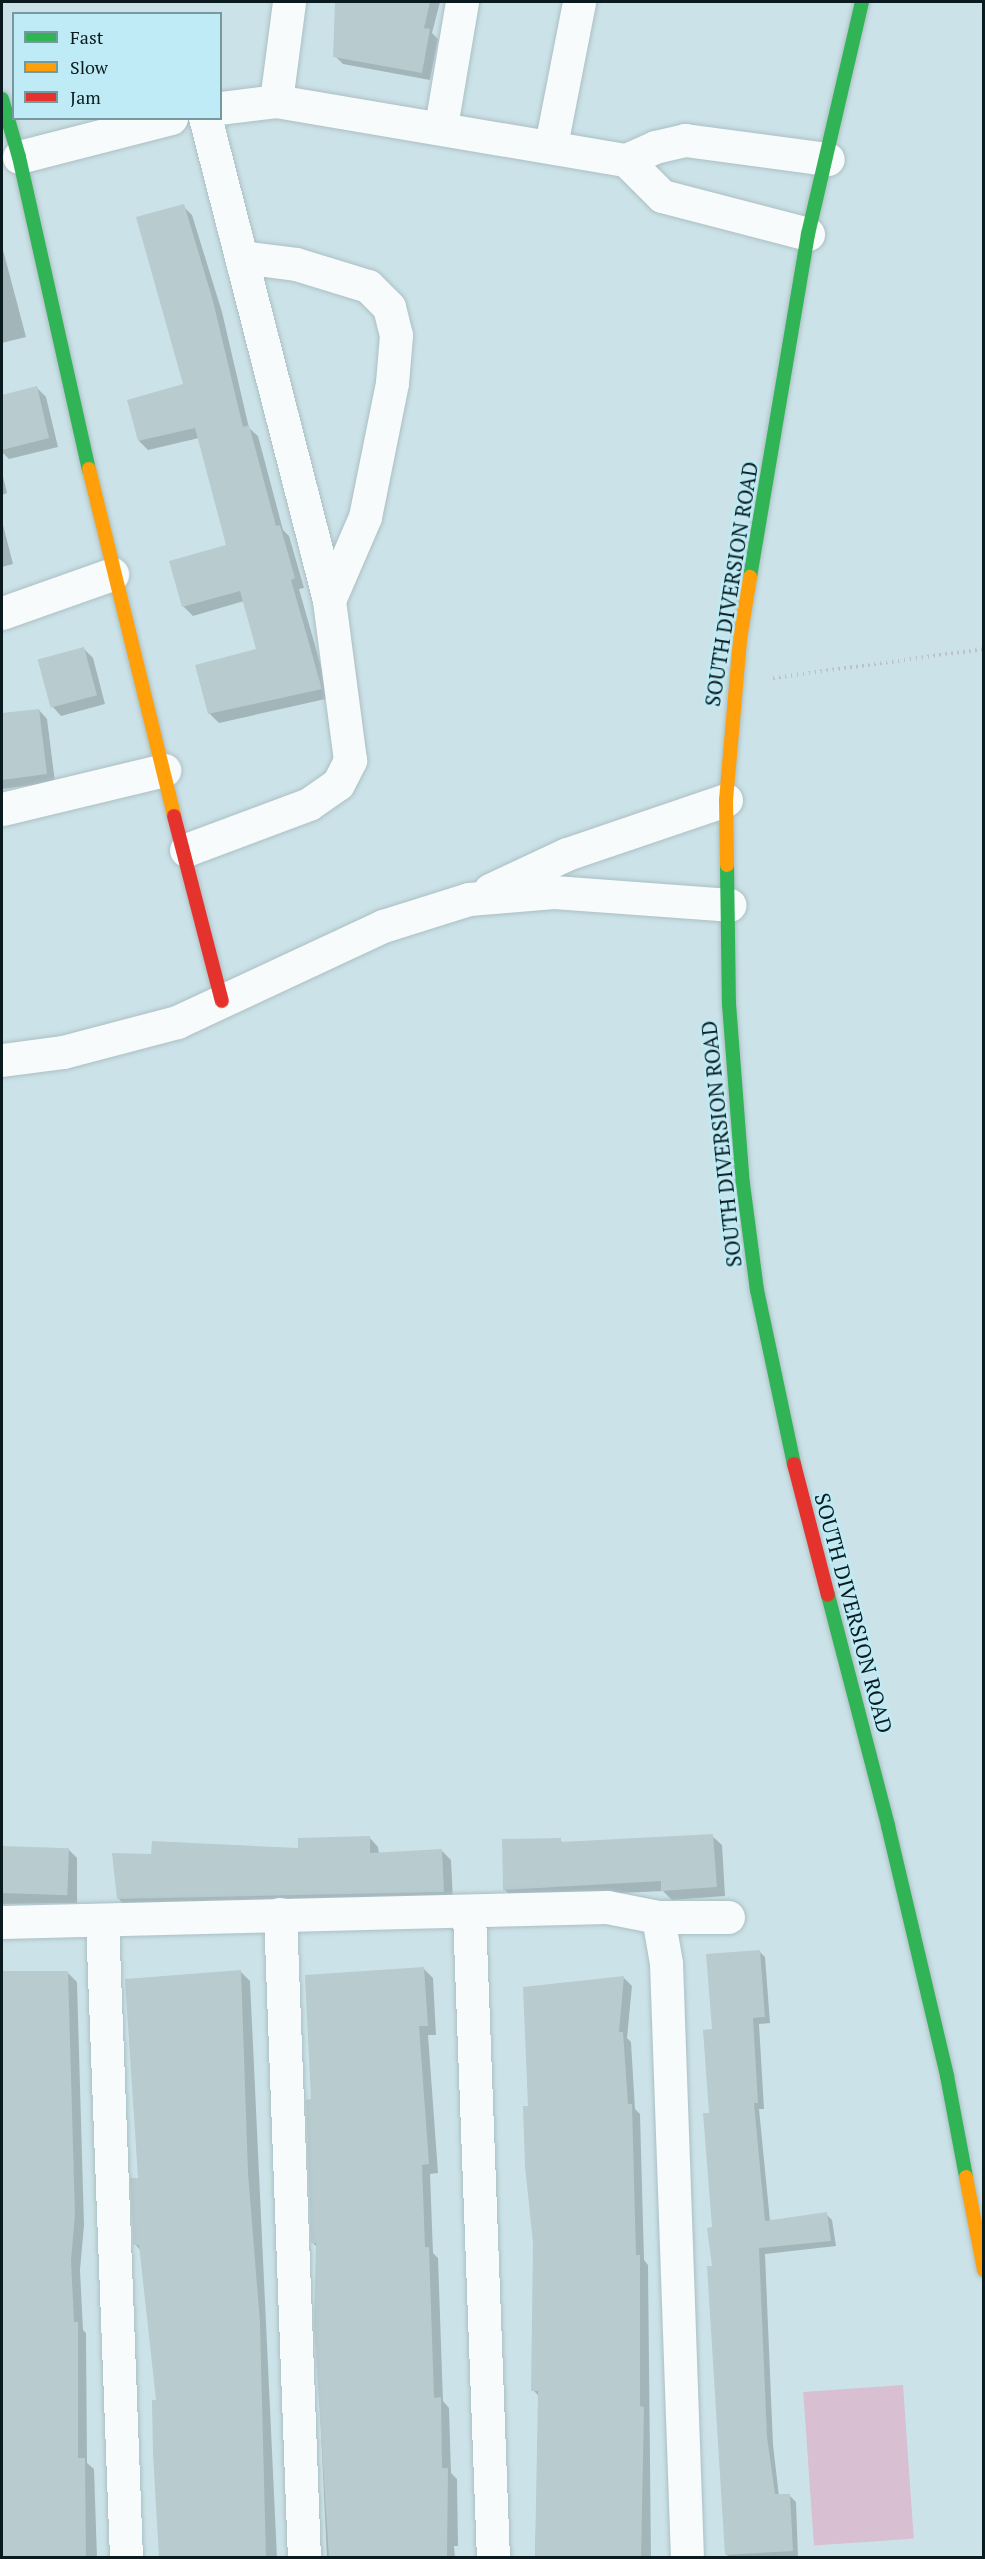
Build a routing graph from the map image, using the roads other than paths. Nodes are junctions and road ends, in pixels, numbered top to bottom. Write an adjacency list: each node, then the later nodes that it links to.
1 (290, 2): 6 (street)
2 (462, 2): 10 (street)
3 (579, 2): 11 (street)
4 (862, 2): 13 (main road, SOUTH DIVERSION ROAD)
5 (2, 99): 12 (main road)
6 (276, 101): 7 (street); 10 (street)
7 (222, 108)
8 (163, 120): 12 (street)
9 (206, 120): 16 (street)
10 (441, 126): 11 (street)
11 (551, 145): 14 (street)
12 (19, 157): 17 (main road)
13 (828, 159): 14 (street); 15 (main road, SOUTH DIVERSION ROAD)
14 (626, 160): 15 (street)
15 (808, 234): 21 (main road, SOUTH DIVERSION ROAD)
16 (241, 257): 18 (street); 18 (street)
17 (112, 574): 19 (street); 20 (main road)
18 (329, 600): 23 (street)
19 (2, 614)
20 (164, 770): 22 (street); 23 (main road)
21 (726, 800): 24 (street); 25 (main road, SOUTH DIVERSION ROAD)
22 (2, 809)
23 (186, 850): 26 (main road)
24 (469, 899): 25 (street); 26 (street)
25 (730, 905): 34 (main road, SOUTH DIVERSION ROAD)
26 (222, 1001): 27 (street)
27 (2, 1060)
28 (280, 1914): 29 (street); 32 (street); 36 (street)
29 (469, 1914): 30 (street); 37 (street)
30 (658, 1917): 31 (street); 38 (street)
31 (728, 1917)
32 (102, 1921): 33 (street); 35 (street)
33 (2, 1922)
34 (984, 2270)
35 (126, 2558)
36 (304, 2558)
37 (493, 2558)
38 (687, 2558)

